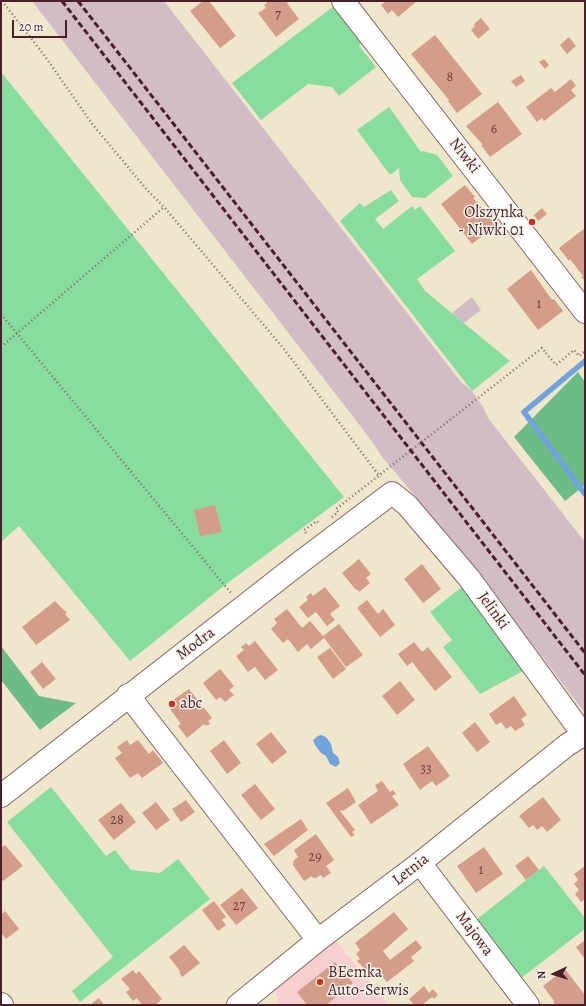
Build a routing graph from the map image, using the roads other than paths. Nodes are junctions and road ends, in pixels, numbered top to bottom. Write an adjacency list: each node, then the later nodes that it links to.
1 (343, 1): 2 (street, Niwki)
2 (585, 312)
3 (392, 494): 4 (street, Modra); 5 (street, Jelinki)
4 (128, 695): 6 (street, Modra); 8 (street)
5 (584, 736): 7 (street, Letnia)
6 (1, 796)
7 (420, 863): 8 (street, Letnia); 10 (street, Majowa)
8 (318, 940): 9 (street, Letnia)
9 (252, 1001)
10 (528, 1005)

